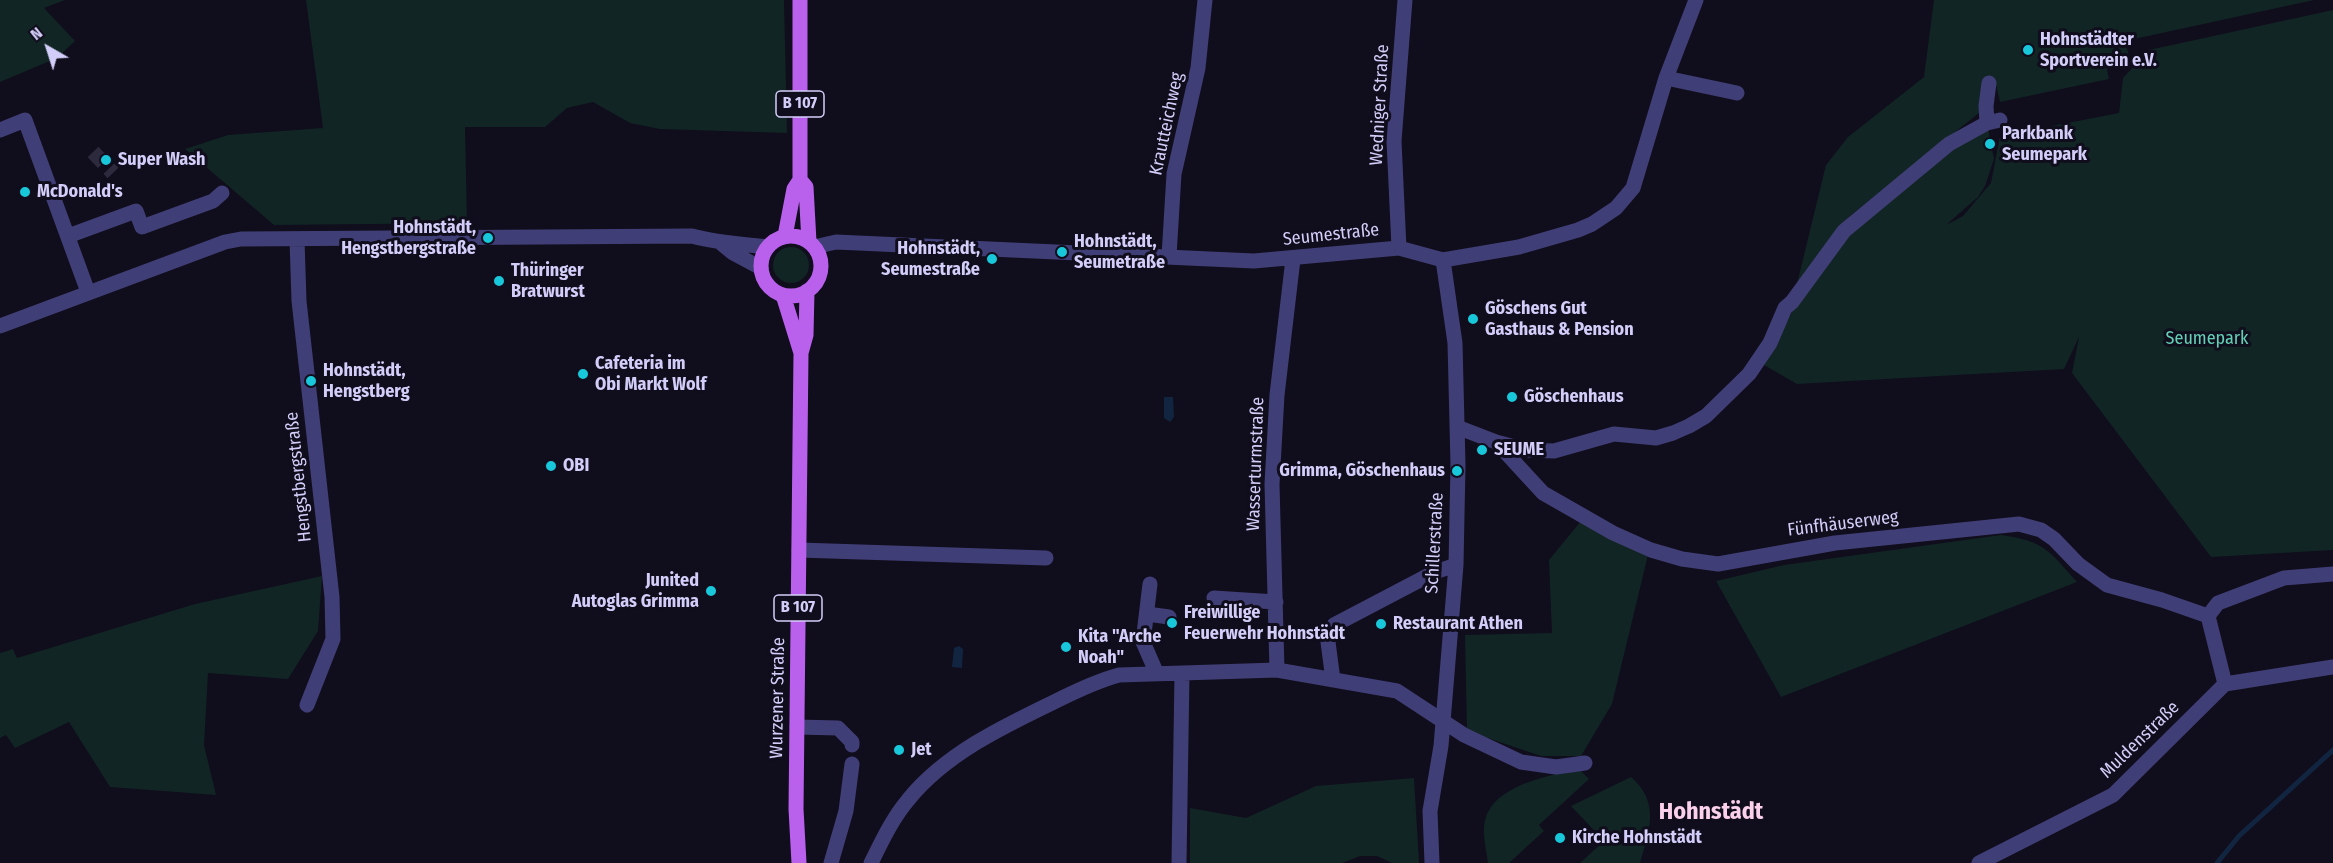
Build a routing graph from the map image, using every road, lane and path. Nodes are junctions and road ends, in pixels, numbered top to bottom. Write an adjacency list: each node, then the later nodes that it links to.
1 (800, 0): 9 (main road, Wurzener Straße / B 107)
2 (1205, 0): 18 (street, Krautteichweg)
3 (1405, 0): 17 (street, Wedniger Straße)
4 (1696, 0): 5 (street, Seumestraße)
5 (1666, 78): 7 (street); 20 (street, Seumestraße)
6 (1989, 83): 28 (street, Fünfhäuserweg)
7 (1737, 93)
8 (0, 130): 11 (street)
9 (800, 180): 12 (main road, Wurzener Straße / B 107); 15 (main road, Wurzener Straße / B 107)
10 (222, 193): 11 (street)
11 (68, 236): 23 (street)
12 (785, 236): 15 (main road); 16 (main road)
13 (297, 240): 14 (street); 23 (street); 45 (street, Hengstbergstraße)
14 (722, 244): 16 (street); 21 (street)
15 (812, 244): 18 (street, Seumestraße); 22 (main road, Wurzener Straße / B 107)
16 (768, 247): 21 (main road)
17 (1399, 248): 19 (street, Seumestraße); 20 (street, Seumestraße)
18 (1169, 256): 19 (street, Seumestraße)
19 (1293, 259): 35 (street, Wasserturmstraße)
20 (1443, 260): 27 (street, Schillerstraße)
21 (761, 268): 24 (main road, Wurzener Straße / B 107)
22 (807, 291): 24 (main road); 26 (main road, Wurzener Straße / B 107)
23 (88, 292): 25 (street)
24 (783, 295): 26 (main road, Wurzener Straße / B 107)
25 (0, 326)
26 (801, 353): 29 (main road, Wurzener Straße / B 107)
27 (1457, 427): 28 (street, Fünfhäuserweg); 31 (street, Schillerstraße)
28 (1496, 442): 37 (street, Fünfhäuserweg)
29 (799, 550): 30 (street); 47 (main road, Wurzener Straße / B 107)
30 (1046, 558)
31 (1456, 565): 43 (street); 46 (street, Schillerstraße)
32 (2333, 574): 37 (street)
33 (1150, 584): 36 (street)
34 (1214, 598): 35 (street)
35 (1276, 602): 40 (street, Wasserturmstraße)
36 (1147, 614): 38 (street); 41 (street)
37 (2208, 616): 44 (street)
38 (1169, 617)
39 (2333, 667): 44 (street)
40 (1277, 670): 42 (street); 43 (street)
41 (1156, 674): 42 (street); 53 (street)
42 (1182, 674): 54 (street)
43 (1333, 680): 46 (street)
44 (2225, 684): 56 (street, Muldenstraße)
45 (307, 705)
46 (1442, 719): 49 (street); 55 (street, Schillerstraße)
47 (797, 727): 48 (street); 51 (main road, Wurzener Straße / B 107)
48 (852, 745)
49 (1585, 763)
50 (852, 764): 52 (street)
51 (799, 863)
52 (831, 863)
53 (871, 863)
54 (1179, 863)
55 (1432, 863)
56 (1979, 863)

